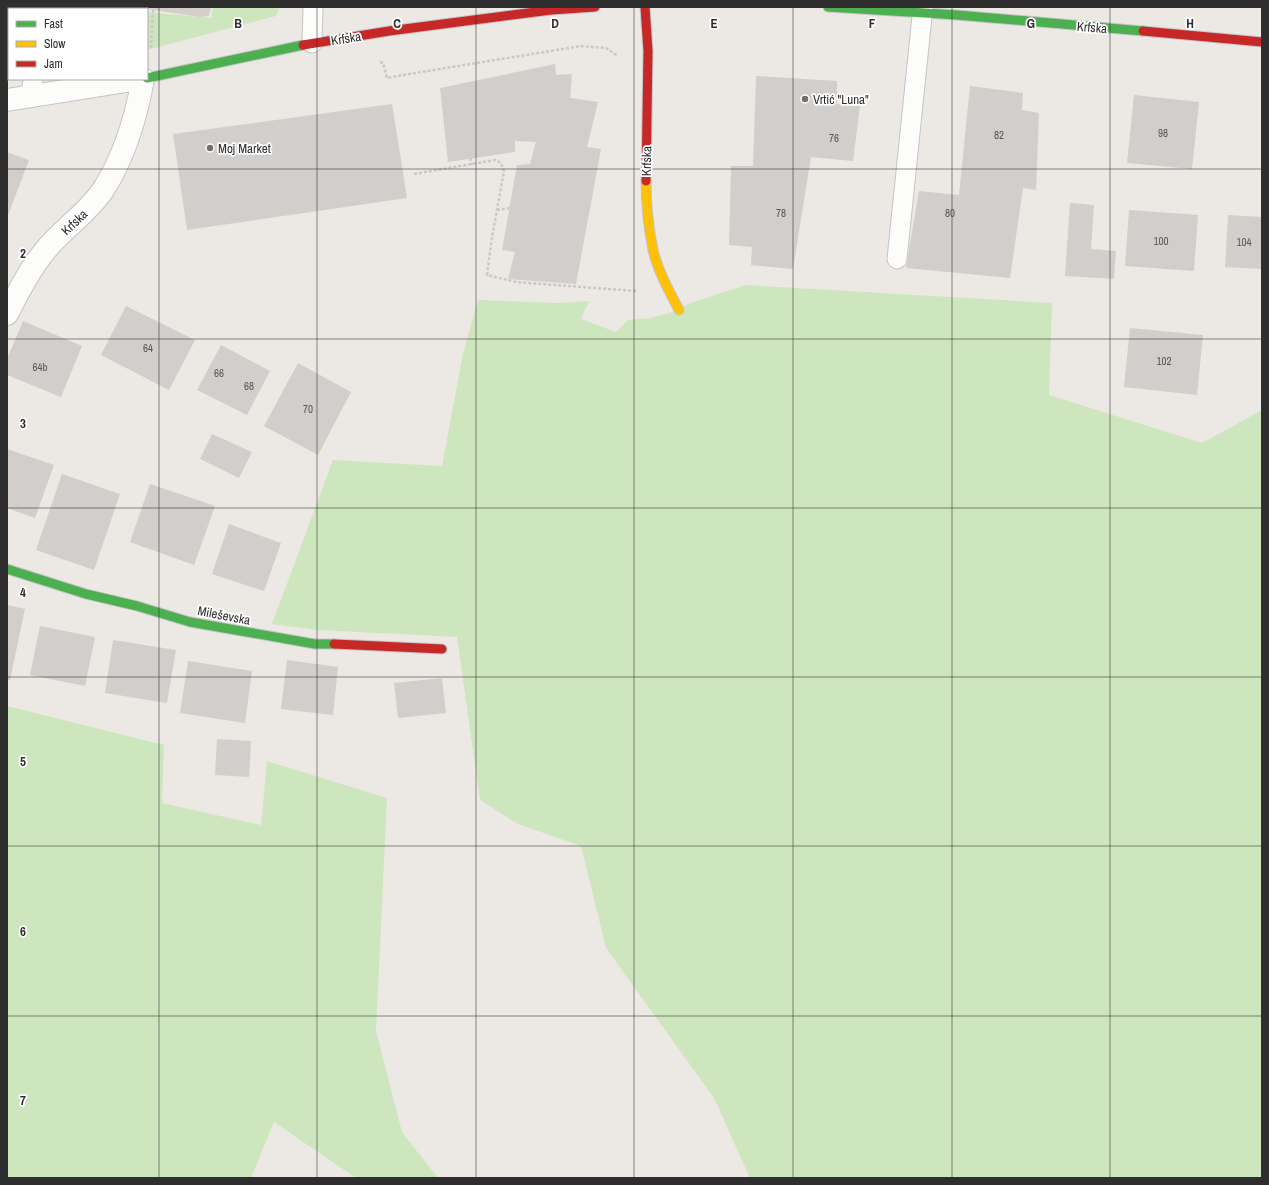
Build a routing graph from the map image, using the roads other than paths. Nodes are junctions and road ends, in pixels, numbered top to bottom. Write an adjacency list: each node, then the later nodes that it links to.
1 (313, 7): 7 (lane, Krfska)
2 (595, 7): 7 (street, Krfska)
3 (645, 7): 14 (street, Krfska)
4 (828, 7): 5 (street, Krfska)
5 (923, 10): 6 (street, Krfska); 13 (lane)
6 (1262, 42)
7 (312, 44): 8 (street, Krfska)
8 (148, 78)
9 (127, 80): 11 (street)
10 (143, 80): 15 (street, Krfska)
11 (32, 88): 12 (street)
12 (7, 100)
13 (897, 259)
14 (679, 310)
15 (7, 314)
16 (7, 569): 17 (street, Mileševska)
17 (442, 649)

